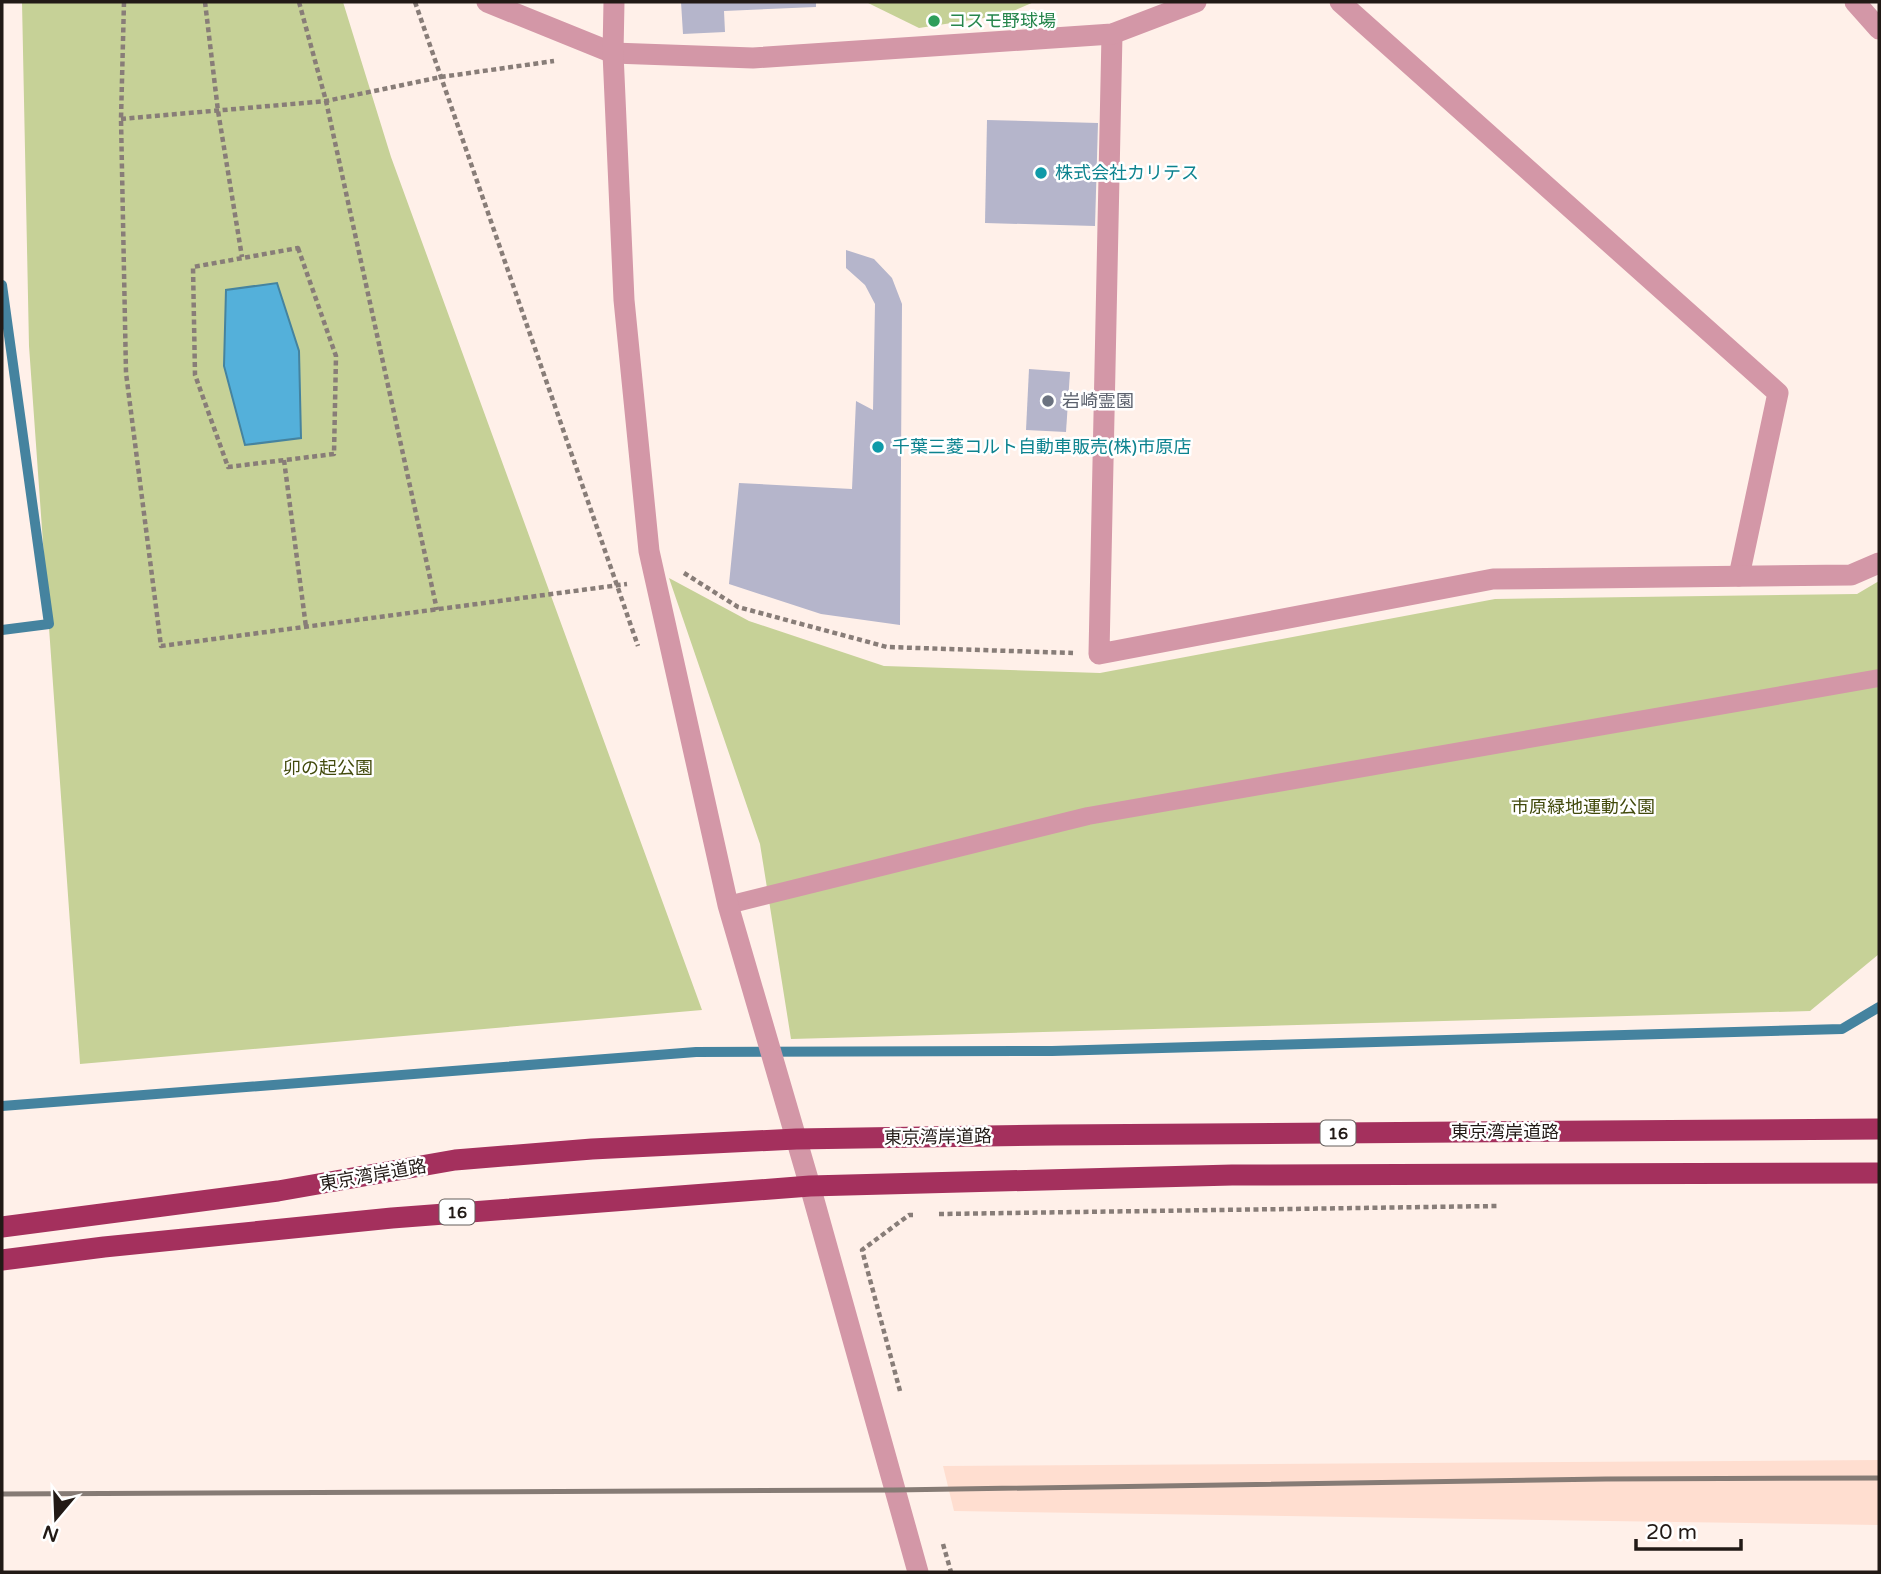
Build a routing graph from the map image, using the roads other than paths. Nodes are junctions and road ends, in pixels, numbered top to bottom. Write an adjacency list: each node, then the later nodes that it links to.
1 (487, 2): 8 (street)
2 (614, 2): 8 (street)
3 (1196, 2): 7 (street)
4 (1340, 2): 10 (street)
5 (1855, 2): 6 (street)
6 (1879, 29)
7 (1112, 34): 8 (street); 10 (street)
8 (613, 53): 12 (street)
9 (1879, 563): 10 (street)
10 (1739, 576)
11 (1879, 678): 12 (lane)
12 (728, 905): 14 (street)
13 (1879, 1129): 14 (highway, 東京湾岸道路 / 16)
14 (796, 1139): 16 (street); 17 (highway, 東京湾岸道路 / 16)
15 (1879, 1173): 16 (highway, 16)
16 (810, 1186): 18 (highway, 16); 19 (street)
17 (2, 1227)
18 (2, 1260)
19 (918, 1572)

